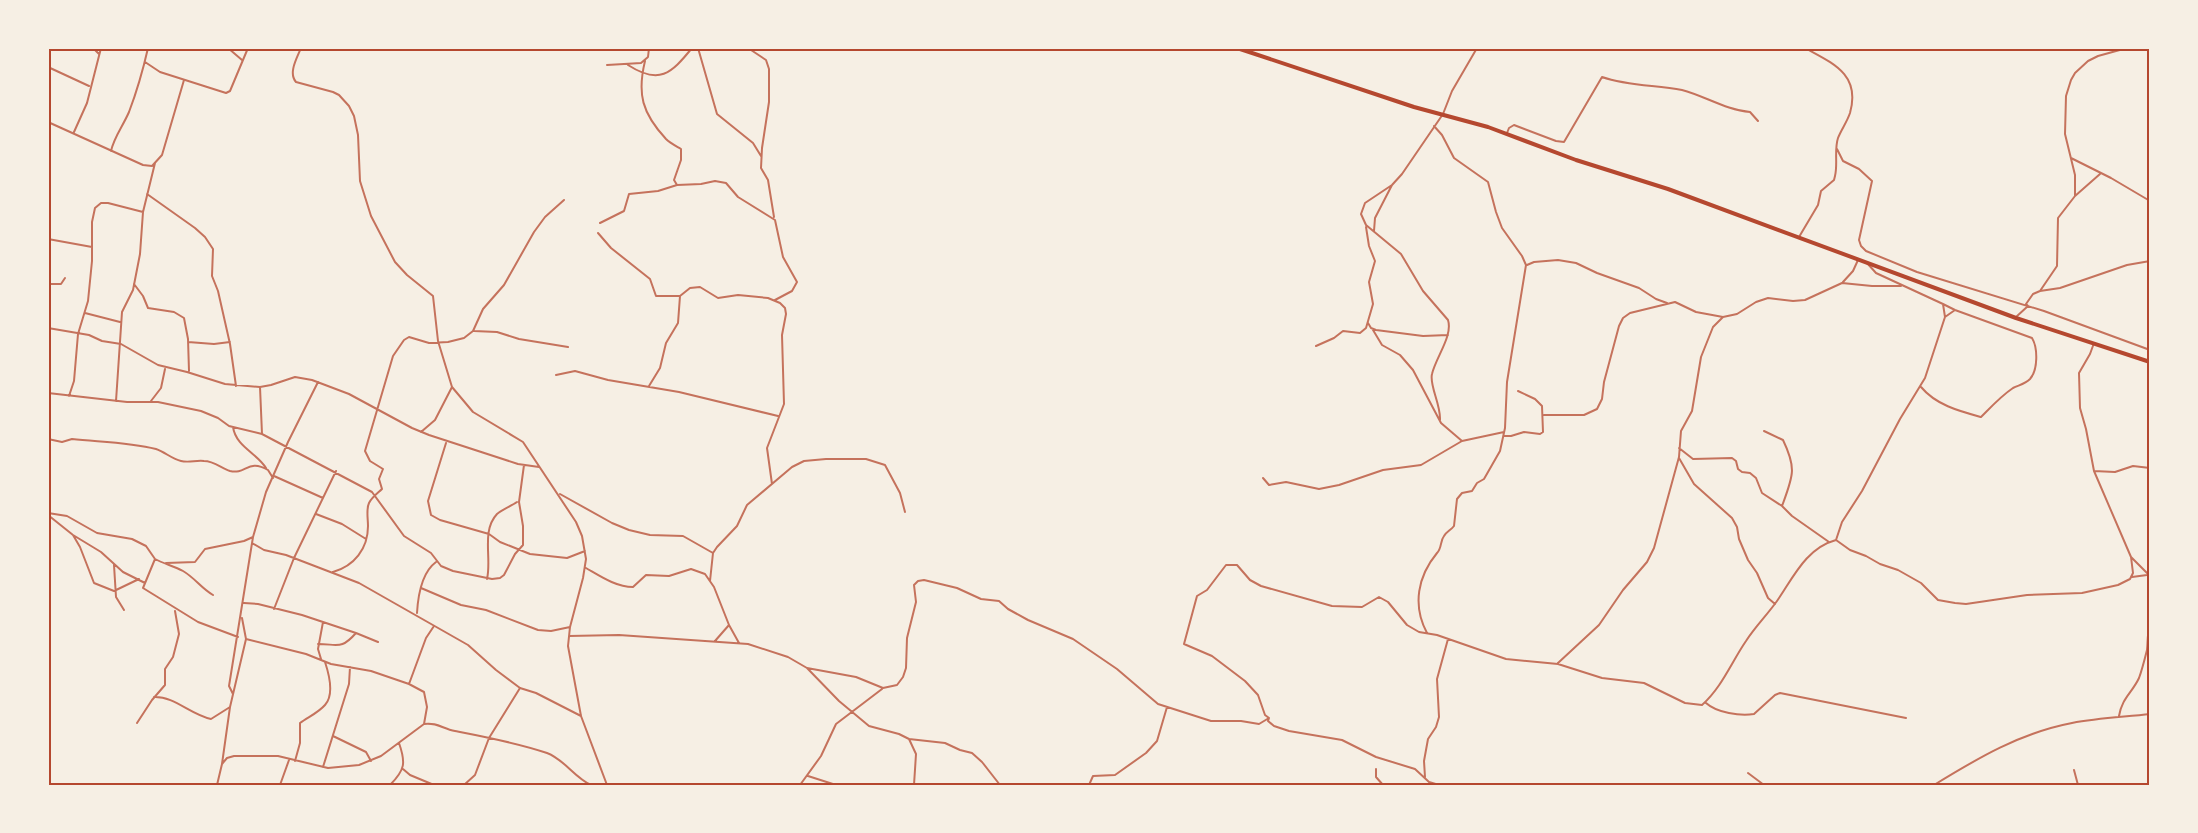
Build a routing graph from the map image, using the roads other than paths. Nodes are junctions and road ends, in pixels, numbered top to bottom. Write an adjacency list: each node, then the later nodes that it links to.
1 (93, 48): 17 (street)
2 (101, 48): 17 (street)
3 (148, 48): 20 (street)
4 (228, 48): 18 (street)
5 (248, 48): 18 (street)
6 (301, 48): 81 (street)
7 (649, 48): 19 (street)
8 (692, 48): 24 (street)
9 (698, 48): 35 (street)
10 (748, 48): 35 (street)
11 (1237, 48): 27 (highway)
12 (1477, 48): 27 (street)
13 (1805, 48): 33 (street)
14 (2106, 48): 16 (street)
15 (2127, 48): 16 (street)
16 (2110, 52): 36 (street)
17 (99, 54): 26 (street)
18 (243, 60): 25 (street)
19 (645, 60): 22 (street); 24 (street)
20 (145, 62): 25 (street); 34 (street)
21 (607, 65): 22 (street)
22 (628, 65): 24 (street)
23 (48, 67): 26 (street)
24 (642, 74): 39 (street)
25 (184, 80): 37 (street)
26 (90, 87): 31 (street)
27 (1443, 114): 30 (street); 32 (highway)
28 (1758, 121): 32 (street)
29 (48, 123): 31 (street)
30 (1434, 126): 40 (street); 57 (street)
31 (74, 132): 34 (street)
32 (1507, 134): 51 (highway)
33 (1837, 149): 51 (street); 68 (street)
34 (111, 151): 37 (street)
35 (761, 156): 46 (street)
36 (2071, 158): 38 (street); 42 (street)
37 (155, 163): 41 (street)
38 (2101, 173): 42 (street); 44 (street)
39 (677, 185): 46 (street); 47 (street)
40 (1392, 185): 48 (street); 49 (street)
41 (147, 194): 45 (street); 83 (street)
42 (2075, 196): 63 (street)
43 (564, 200): 78 (street)
44 (2150, 201)
45 (143, 212): 53 (street); 60 (street)
46 (774, 219): 65 (street)
47 (600, 223)
48 (1366, 225): 49 (street); 75 (street)
49 (1374, 232): 80 (street)
50 (598, 233): 64 (street)
51 (1799, 237): 54 (highway)
52 (48, 238): 53 (street)
53 (92, 247): 70 (street)
54 (1858, 260): 56 (highway); 59 (street)
55 (2150, 261): 63 (street)
56 (1867, 263): 62 (street); 73 (highway)
57 (1526, 266): 66 (street); 112 (street)
58 (64, 278): 61 (street)
59 (1842, 283): 62 (street); 71 (street)
60 (134, 284): 74 (street); 82 (street)
61 (48, 285)
62 (1902, 286): 67 (street)
63 (2040, 291): 68 (street)
64 (680, 296): 65 (street); 95 (street)
65 (775, 300): 106 (street)
66 (1670, 303): 71 (street); 105 (street)
67 (1943, 304): 69 (street); 72 (street)
68 (2028, 306): 73 (street); 88 (street)
69 (1955, 310): 72 (street); 98 (street)
70 (85, 314): 74 (street); 79 (street)
71 (1723, 317): 117 (street)
72 (1945, 317): 98 (street)
73 (2016, 318): 84 (highway)
74 (121, 322): 85 (street)
75 (1368, 323): 77 (street); 86 (street)
76 (48, 328): 79 (street)
77 (1373, 330): 80 (street); 107 (street)
78 (473, 331): 81 (street); 87 (street)
79 (78, 334): 85 (street); 101 (street)
80 (1448, 335): 107 (street)
81 (438, 341): 97 (street); 104 (street)
82 (189, 342): 83 (street); 91 (street)
83 (230, 342): 94 (street)
84 (2094, 343): 89 (highway); 124 (street)
85 (121, 344): 90 (street); 102 (street)
86 (1316, 346)
87 (567, 347)
88 (2150, 350)
89 (2150, 362)
90 (166, 368): 91 (street); 103 (street)
91 (189, 372): 94 (street)
92 (556, 375): 95 (street)
93 (318, 382): 96 (street); 104 (street); 116 (street)
94 (236, 386): 96 (street)
95 (649, 386): 106 (street)
96 (260, 387): 111 (street)
97 (452, 387): 110 (street); 120 (street)
98 (1921, 387): 140 (street)
99 (1518, 391): 105 (street)
100 (48, 393): 101 (street)
101 (69, 396): 102 (street)
102 (116, 401): 103 (street)
103 (151, 401): 108 (street)
104 (377, 409): 110 (street); 129 (street)
105 (1544, 415): 112 (street)
106 (778, 417): 127 (street)
107 (1440, 420): 115 (street)
108 (233, 427): 111 (street); 122 (street)
109 (1764, 431): 132 (street)
110 (421, 432): 114 (street)
111 (262, 434): 116 (street)
112 (1503, 434): 115 (street); 179 (street)
113 (48, 439): 122 (street)
114 (446, 441): 119 (street); 136 (street)
115 (1462, 441): 126 (street)
116 (286, 447): 123 (street); 125 (street)
117 (1678, 448): 118 (street); 132 (street)
118 (1679, 457): 167 (street); 189 (street)
119 (524, 465): 120 (street); 131 (street)
120 (539, 467): 128 (street)
121 (2150, 468): 124 (street)
122 (266, 469): 125 (street)
123 (336, 471): 129 (street); 130 (street)
124 (2094, 471): 148 (street)
125 (273, 477): 130 (street); 138 (street)
126 (1263, 478)
127 (772, 484): 133 (street); 147 (street)
128 (557, 493): 145 (street); 147 (street)
129 (375, 495): 139 (street); 151 (street)
130 (323, 498): 135 (street)
131 (519, 501): 136 (street); 143 (street)
132 (1782, 506): 141 (street)
133 (905, 512)
134 (48, 514): 137 (street); 150 (street)
135 (316, 514): 139 (street); 149 (street)
136 (489, 534): 144 (street); 159 (street)
137 (73, 535): 153 (street); 164 (street)
138 (253, 537): 142 (street); 152 (street)
139 (366, 539): 155 (street)
140 (1836, 540): 141 (street); 157 (street)
141 (1829, 542): 167 (street)
142 (252, 543): 149 (street); 166 (street)
143 (523, 546): 144 (street); 146 (street)
144 (519, 549): 146 (street); 159 (street)
145 (585, 551): 146 (street); 154 (street)
146 (526, 552)
147 (713, 553): 160 (street)
148 (2131, 557): 156 (street); 157 (street)
149 (294, 558): 155 (street); 169 (street)
150 (155, 559): 152 (street); 161 (street)
151 (436, 562): 159 (street); 163 (street)
152 (166, 563): 165 (street)
153 (114, 565): 158 (street); 164 (street)
154 (585, 568): 160 (street); 177 (street)
155 (333, 572): 172 (street)
156 (2149, 575): 157 (street); 162 (street)
157 (2132, 577)
158 (139, 579): 161 (street); 164 (street)
159 (487, 579)
160 (710, 581): 174 (street)
161 (145, 583): 168 (street)
162 (2150, 585)
163 (421, 588): 172 (street); 177 (street)
164 (114, 591): 170 (street)
165 (213, 595)
166 (243, 603): 169 (street); 171 (street)
167 (1775, 604): 197 (street)
168 (175, 609): 181 (street); 196 (street)
169 (274, 609): 173 (street)
170 (124, 610)
171 (241, 615): 181 (street); 182 (street)
172 (416, 615): 175 (street)
173 (323, 622): 178 (street); 187 (street)
174 (729, 625): 184 (street); 186 (street)
175 (434, 626): 192 (street); 193 (street)
176 (2150, 626): 203 (street)
177 (570, 627): 180 (street)
178 (356, 633): 185 (street); 187 (street)
179 (1427, 633): 183 (street); 205 (street)
180 (569, 636): 184 (street); 202 (street)
181 (238, 637): 195 (street)
182 (246, 639): 188 (street); 195 (street)
183 (1448, 639): 189 (street); 224 (street)
184 (715, 641): 186 (street)
185 (378, 642)
186 (739, 643): 191 (street)
187 (318, 644): 188 (street)
188 (323, 661): 190 (street); 215 (street)
189 (1557, 664): 197 (street)
190 (350, 667): 192 (street); 210 (street)
191 (807, 668): 194 (street); 200 (street)
192 (410, 684): 204 (street)
193 (520, 687): 202 (street); 211 (street)
194 (883, 688): 199 (street); 200 (street)
195 (233, 694): 198 (street)
196 (154, 697): 198 (street); 207 (street)
197 (1705, 702): 206 (street)
198 (230, 707): 217 (street)
199 (1167, 707): 205 (street); 236 (street)
200 (852, 711): 212 (street); 223 (street)
201 (2150, 714): 203 (street)
202 (582, 716): 231 (street)
203 (2119, 716): 240 (street)
204 (425, 718): 208 (street); 209 (street)
205 (1269, 718): 224 (street)
206 (1906, 718)
207 (137, 723)
208 (429, 723): 209 (street); 211 (street)
209 (424, 724): 213 (street)
210 (333, 736): 216 (street); 218 (street)
211 (489, 738): 229 (street); 230 (street)
212 (909, 739): 234 (street); 235 (street)
213 (399, 743): 216 (street); 219 (street)
214 (289, 760): 215 (street); 217 (street); 226 (street)
215 (295, 761): 218 (street)
216 (371, 761): 218 (street)
217 (222, 764): 225 (street)
218 (323, 768)
219 (403, 769): 227 (street); 228 (street)
220 (1376, 770): 237 (street)
221 (2074, 770): 241 (street)
222 (1748, 773): 239 (street)
223 (807, 776): 232 (street); 233 (street)
224 (1425, 777): 238 (street)
225 (217, 785)
226 (280, 785)
227 (390, 785)
228 (434, 785)
229 (464, 785)
230 (591, 785)
231 (607, 785)
232 (800, 785)
233 (836, 785)
234 (914, 785)
235 (1000, 785)
236 (1089, 785)
237 (1383, 785)
238 (1438, 785)
239 (1764, 785)
240 (1934, 785)
241 (2078, 785)

